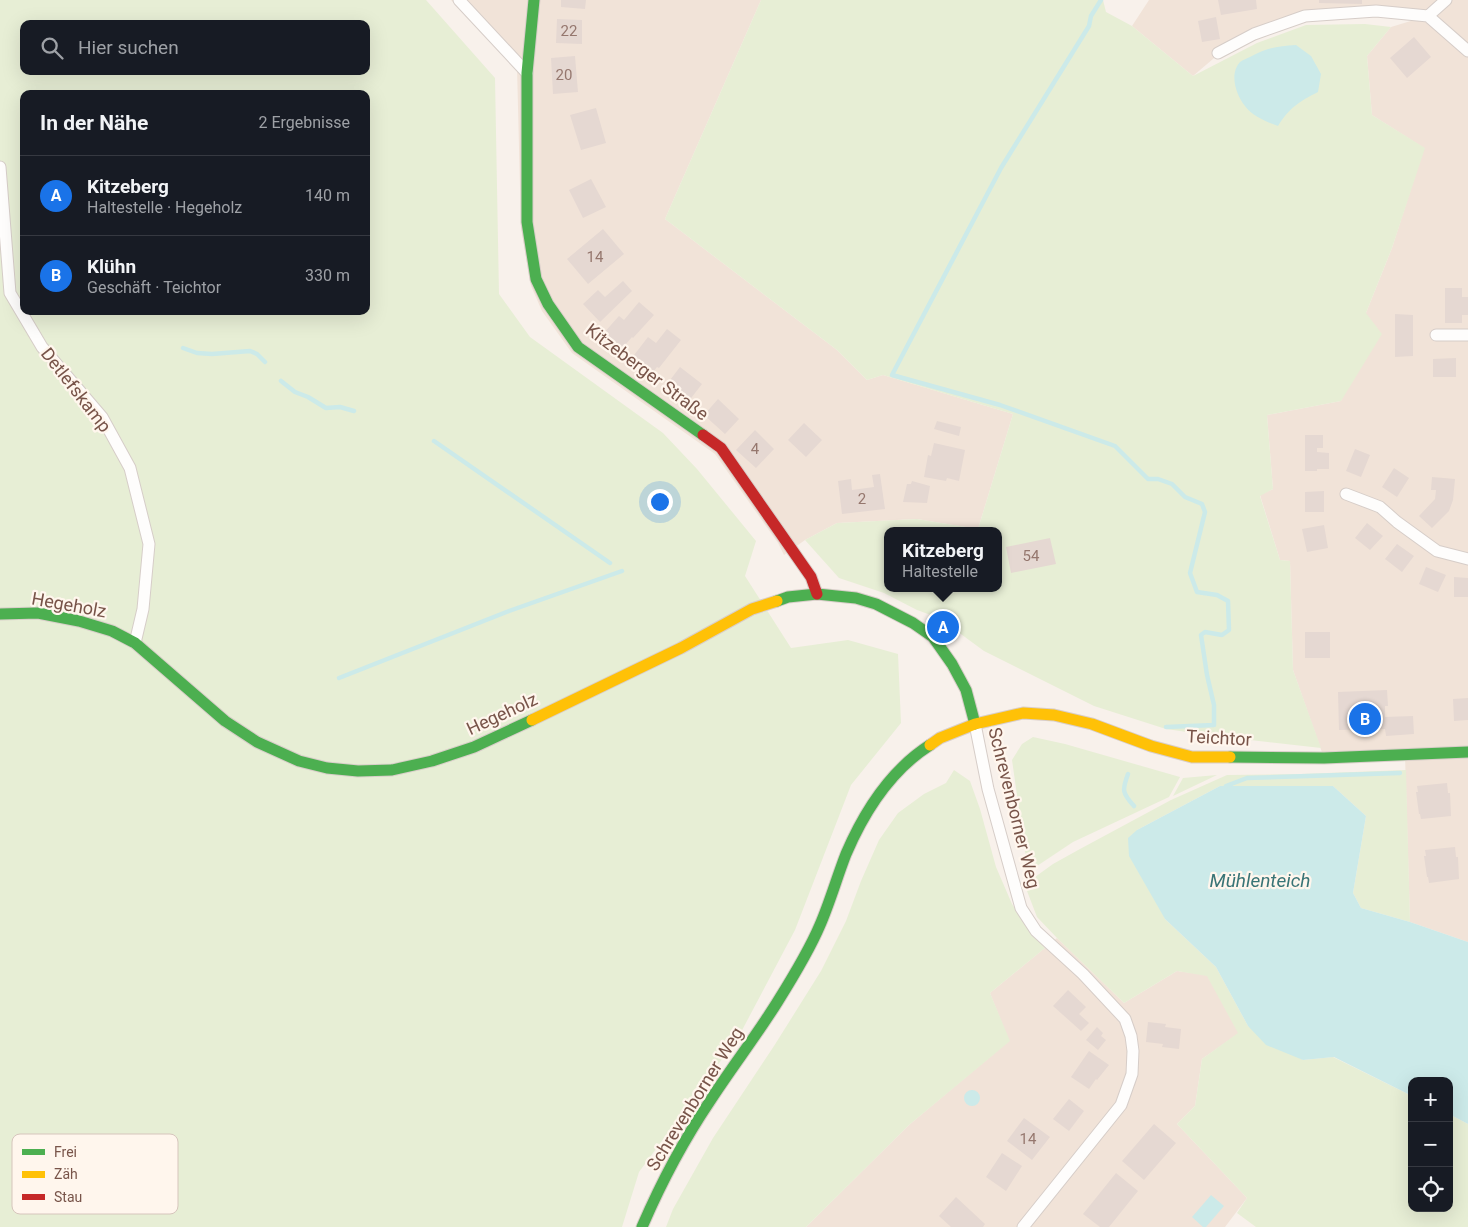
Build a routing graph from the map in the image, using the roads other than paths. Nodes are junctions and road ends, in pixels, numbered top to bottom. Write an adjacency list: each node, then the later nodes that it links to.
1 (459, 0): 7 (street)
2 (534, 0): 7 (street, Kitzeberger Straße)
3 (1446, 0): 4 (street)
4 (1428, 16): 5 (street); 6 (street)
5 (1468, 51)
6 (1218, 53)
7 (527, 73): 15 (street, Kitzeberger Straße)
8 (0, 167): 9 (street, Detlefskamp)
9 (20, 310)
10 (23, 315): 17 (street, Detlefskamp)
11 (1436, 335): 12 (street)
12 (1468, 335)
13 (1346, 494): 14 (street)
14 (1468, 559)
15 (818, 594): 17 (street, Hegeholz); 18 (street, Hegeholz)
16 (0, 614): 17 (street, Hegeholz)
17 (135, 643)
18 (975, 724): 19 (street, Teichtor); 20 (street, Schrevenborner Weg); 21 (street, Schrevenborner Weg)
19 (1468, 752)
20 (642, 1227)
21 (1023, 1227)

